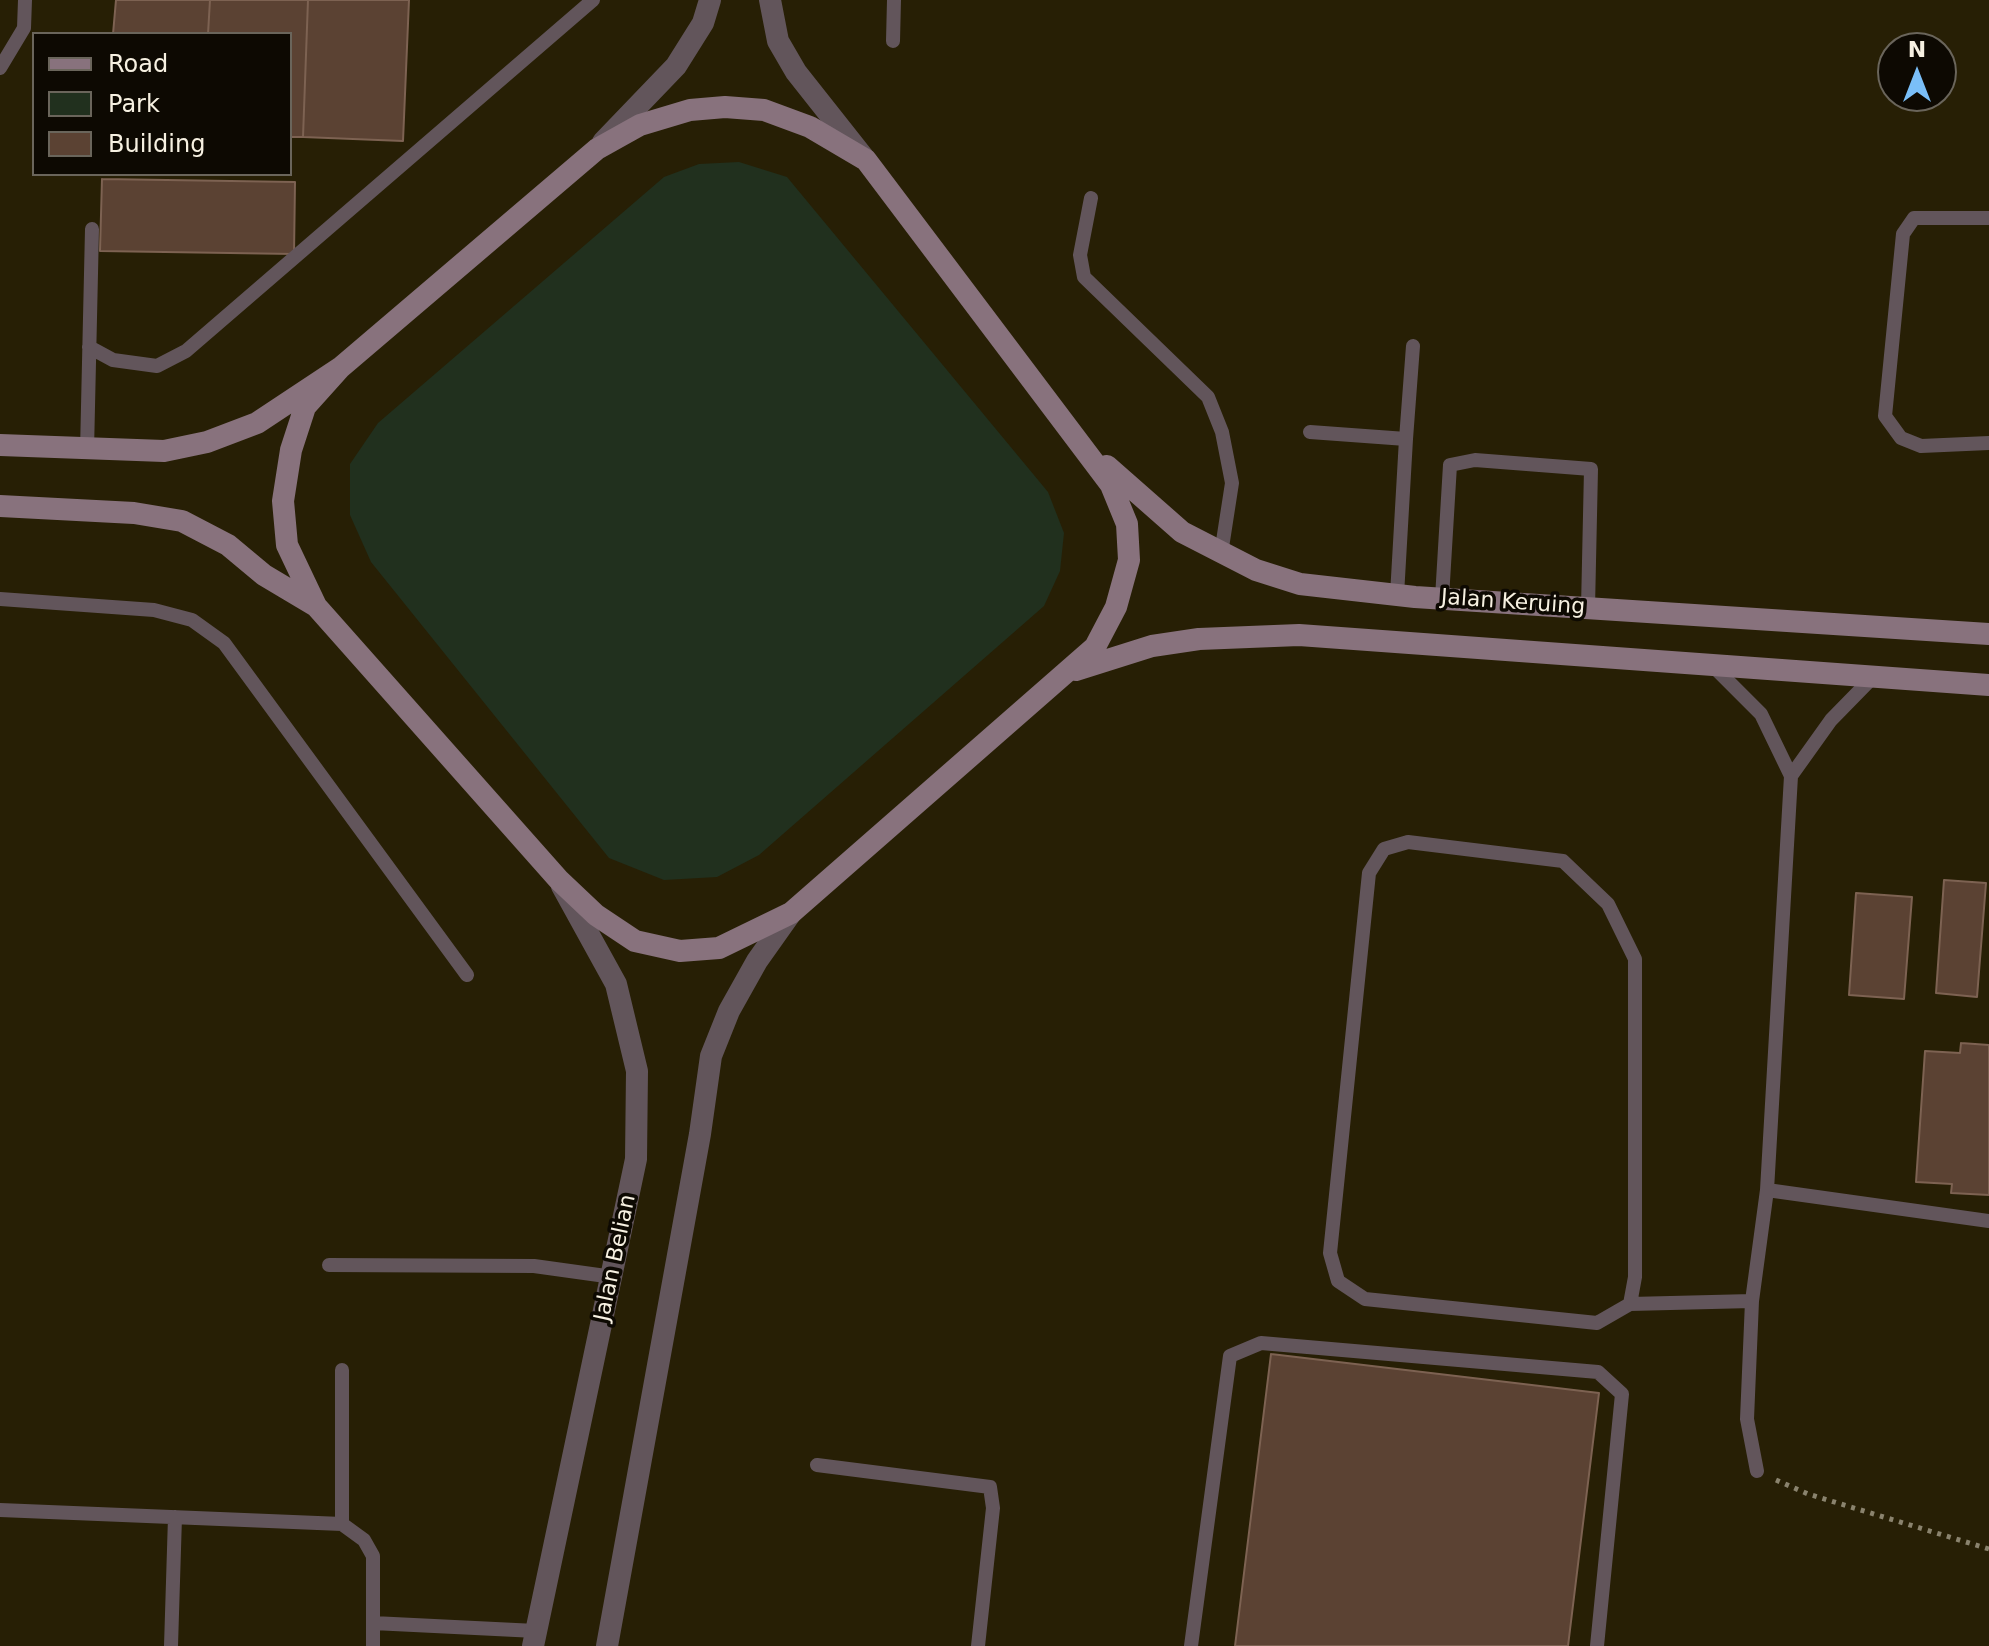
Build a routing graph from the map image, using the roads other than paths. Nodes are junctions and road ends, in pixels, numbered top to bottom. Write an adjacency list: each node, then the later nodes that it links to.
1 (25, 0): 7 (lane)
2 (593, 0): 14 (lane)
3 (710, 0): 8 (street)
4 (770, 0): 9 (street)
5 (894, 0): 6 (lane)
6 (893, 41)
7 (0, 68)
8 (597, 149): 9 (main road); 15 (main road)
9 (866, 160): 18 (main road)
10 (1091, 198): 23 (lane)
11 (1989, 218): 19 (lane)
12 (92, 229): 14 (lane)
13 (1413, 346): 17 (lane)
14 (89, 347): 21 (lane)
15 (340, 368): 21 (main road); 27 (main road)
16 (1310, 432): 17 (lane)
17 (1406, 439): 24 (lane)
18 (1082, 443): 23 (main road, Jalan Keruing); 31 (main road)
19 (1989, 443)
20 (0, 445): 21 (main road)
21 (87, 451)
22 (0, 506): 27 (main road)
23 (1221, 554): 24 (main road, Jalan Keruing)
24 (1397, 595): 25 (main road, Jalan Keruing)
25 (1442, 598): 28 (main road, Jalan Keruing); 28 (lane)
26 (0, 599): 37 (lane)
27 (316, 606): 35 (main road)
28 (1588, 608): 29 (main road, Jalan Keruing)
29 (1989, 634)
30 (1710, 664): 31 (main road, Jalan Keruing); 32 (main road, Jalan Keruing); 34 (lane)
31 (1065, 673): 36 (main road)
32 (1874, 676): 33 (main road, Jalan Keruing); 34 (lane)
33 (1989, 685)
34 (1791, 776): 38 (lane)
35 (559, 880): 36 (main road); 41 (street, Jalan Belian)
36 (791, 913): 54 (street)
37 (467, 975)
38 (1767, 1190): 39 (lane); 42 (lane)
39 (1989, 1221)
40 (329, 1265): 41 (lane)
41 (613, 1277): 51 (street, Jalan Belian)
42 (1752, 1301): 43 (lane); 46 (lane)
43 (1630, 1304): 43 (lane)
44 (342, 1370): 49 (lane)
45 (817, 1465): 55 (lane)
46 (1757, 1471)
47 (0, 1510): 48 (lane)
48 (175, 1517): 49 (lane); 52 (lane)
49 (342, 1524): 50 (lane)
50 (373, 1623): 51 (lane); 53 (lane)
51 (534, 1639)
52 (171, 1646)
53 (373, 1646)
54 (607, 1646)
55 (978, 1646)
56 (1191, 1646): 57 (lane)
57 (1597, 1646)

